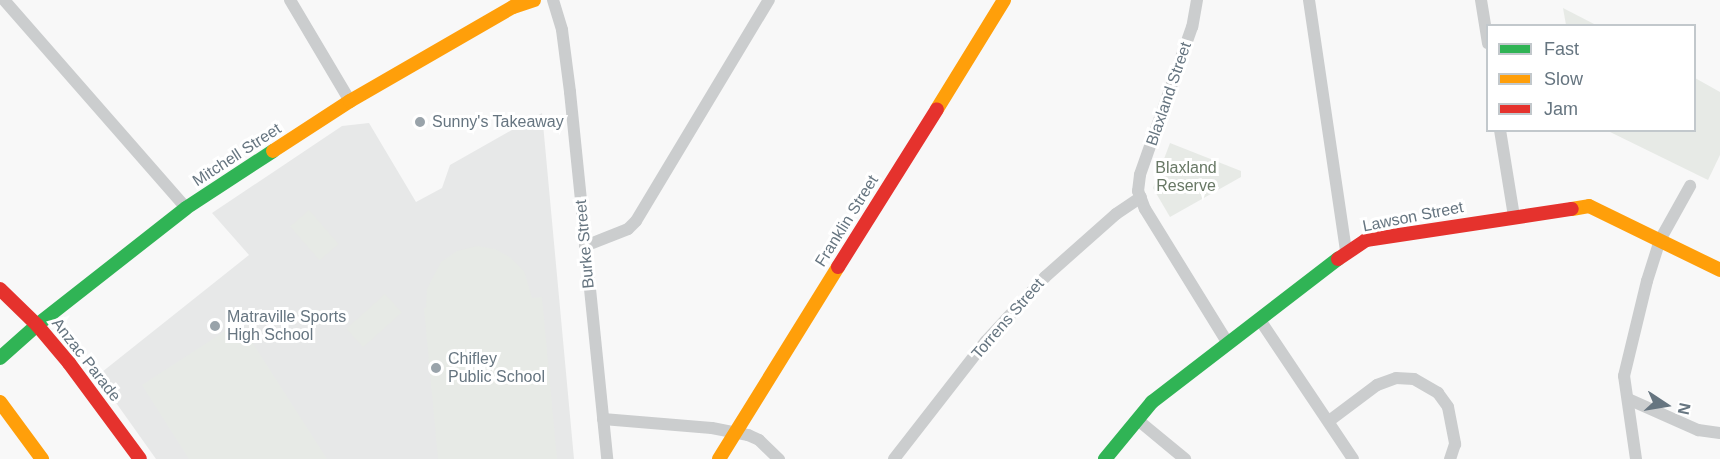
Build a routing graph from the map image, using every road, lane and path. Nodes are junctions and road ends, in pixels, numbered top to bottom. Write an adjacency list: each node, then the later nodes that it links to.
1 (4, 0): 18 (street)
2 (290, 0): 14 (street)
3 (534, 0): 11 (street, Mitchell Street)
4 (553, 0): 12 (street, Burke Street)
5 (563, 0): 12 (street, Burke Street)
6 (769, 0): 21 (street)
7 (1004, 0): 34 (street, Franklin Street)
8 (1197, 0): 17 (street, Blaxland Street)
9 (1309, 0): 22 (street)
10 (1481, 0): 13 (street)
11 (515, 4): 14 (street, Mitchell Street)
12 (562, 30): 21 (street, Burke Street)
13 (1486, 31)
14 (350, 101): 18 (street, Mitchell Street)
15 (1500, 132): 19 (street)
16 (1690, 186): 20 (street)
17 (1141, 197): 27 (street); 41 (street, Torrens Street)
18 (186, 208): 26 (street, Mitchell Street)
19 (1514, 216): 20 (street, Lawson Street); 22 (street, Lawson Street)
20 (1660, 240): 23 (street, Lawson Street); 29 (street)
21 (585, 246): 31 (street, Burke Street)
22 (1346, 252): 25 (street, Lawson Street)
23 (1720, 270)
24 (0, 289): 26 (street, Anzac Parade)
25 (1260, 320): 27 (street, Lawson Street); 33 (street)
26 (37, 325): 28 (street, Mitchell Street); 37 (street, Anzac Parade)
27 (1227, 342): 32 (street, Lawson Street)
28 (0, 358)
29 (1628, 399): 35 (street); 46 (street)
30 (0, 402): 36 (street)
31 (603, 419): 34 (street); 38 (street, Burke Street)
32 (1138, 421): 42 (street, Lawson Street); 43 (street)
33 (1329, 421): 44 (street); 45 (street)
34 (735, 432): 39 (street, Franklin Street); 40 (street)
35 (1720, 433)
36 (42, 459)
37 (140, 459)
38 (607, 459)
39 (719, 459)
40 (779, 459)
41 (894, 459)
42 (1106, 459)
43 (1185, 459)
44 (1353, 459)
45 (1450, 459)
46 (1636, 459)

